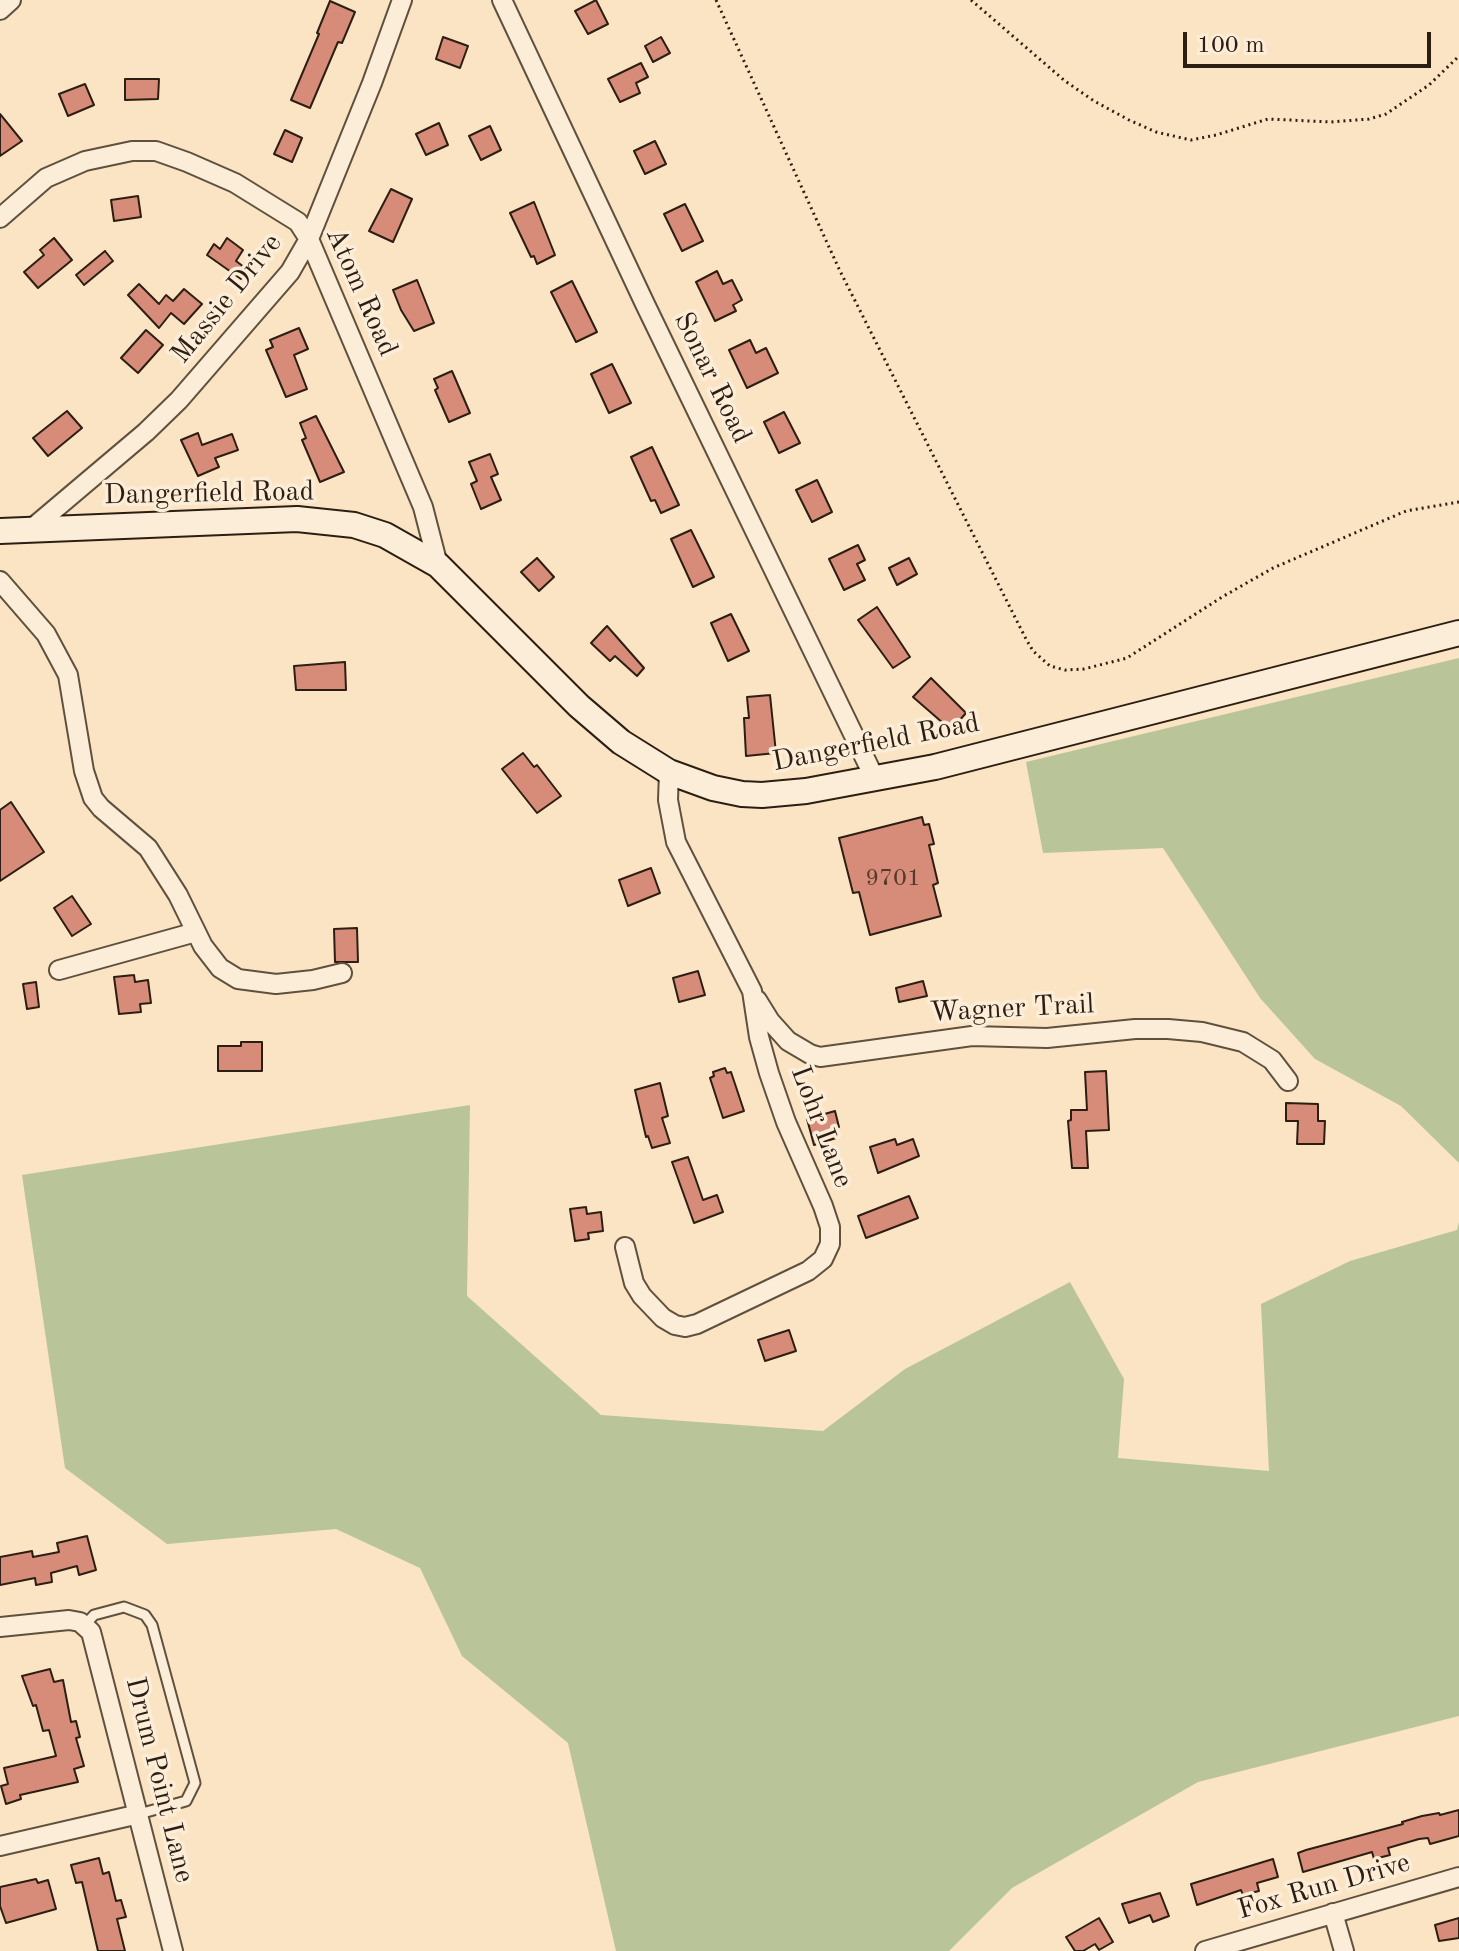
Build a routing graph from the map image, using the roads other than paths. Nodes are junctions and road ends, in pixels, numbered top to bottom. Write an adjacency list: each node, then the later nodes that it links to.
1 (11, 0): 4 (street)
2 (402, 0): 6 (street, Massie Drive)
3 (502, 0): 13 (street, Sonar Road)
4 (0, 10)
5 (0, 218): 6 (street, Atom Road)
6 (309, 239): 7 (street, Massie Drive); 9 (street, Atom Road)
7 (30, 530): 8 (street, Dangerfield Road); 9 (street, Dangerfield Road)
8 (0, 531)
9 (438, 565): 12 (street, Dangerfield Road)
10 (0, 581): 14 (street)
11 (1459, 633): 13 (street, Dangerfield Road)
12 (669, 772): 13 (street, Dangerfield Road); 17 (street, Lohr Lane)
13 (875, 779)
14 (196, 932): 15 (street); 16 (street)
15 (59, 970)
16 (342, 973)
17 (752, 991): 18 (street, Wagner Trail); 19 (street, Lohr Lane)
18 (1288, 1081)
19 (625, 1247)
20 (85, 1625): 21 (street); 22 (street, Drum Point Lane); 22 (lane)
21 (0, 1627)
22 (139, 1814): 23 (street); 26 (street, Drum Point Lane)
23 (0, 1846)
24 (1459, 1877): 25 (street, Fox Run Drive)
25 (1333, 1913): 27 (street, Fox Run Drive); 28 (street)
26 (173, 1951)
27 (1205, 1951)
28 (1344, 1951)

